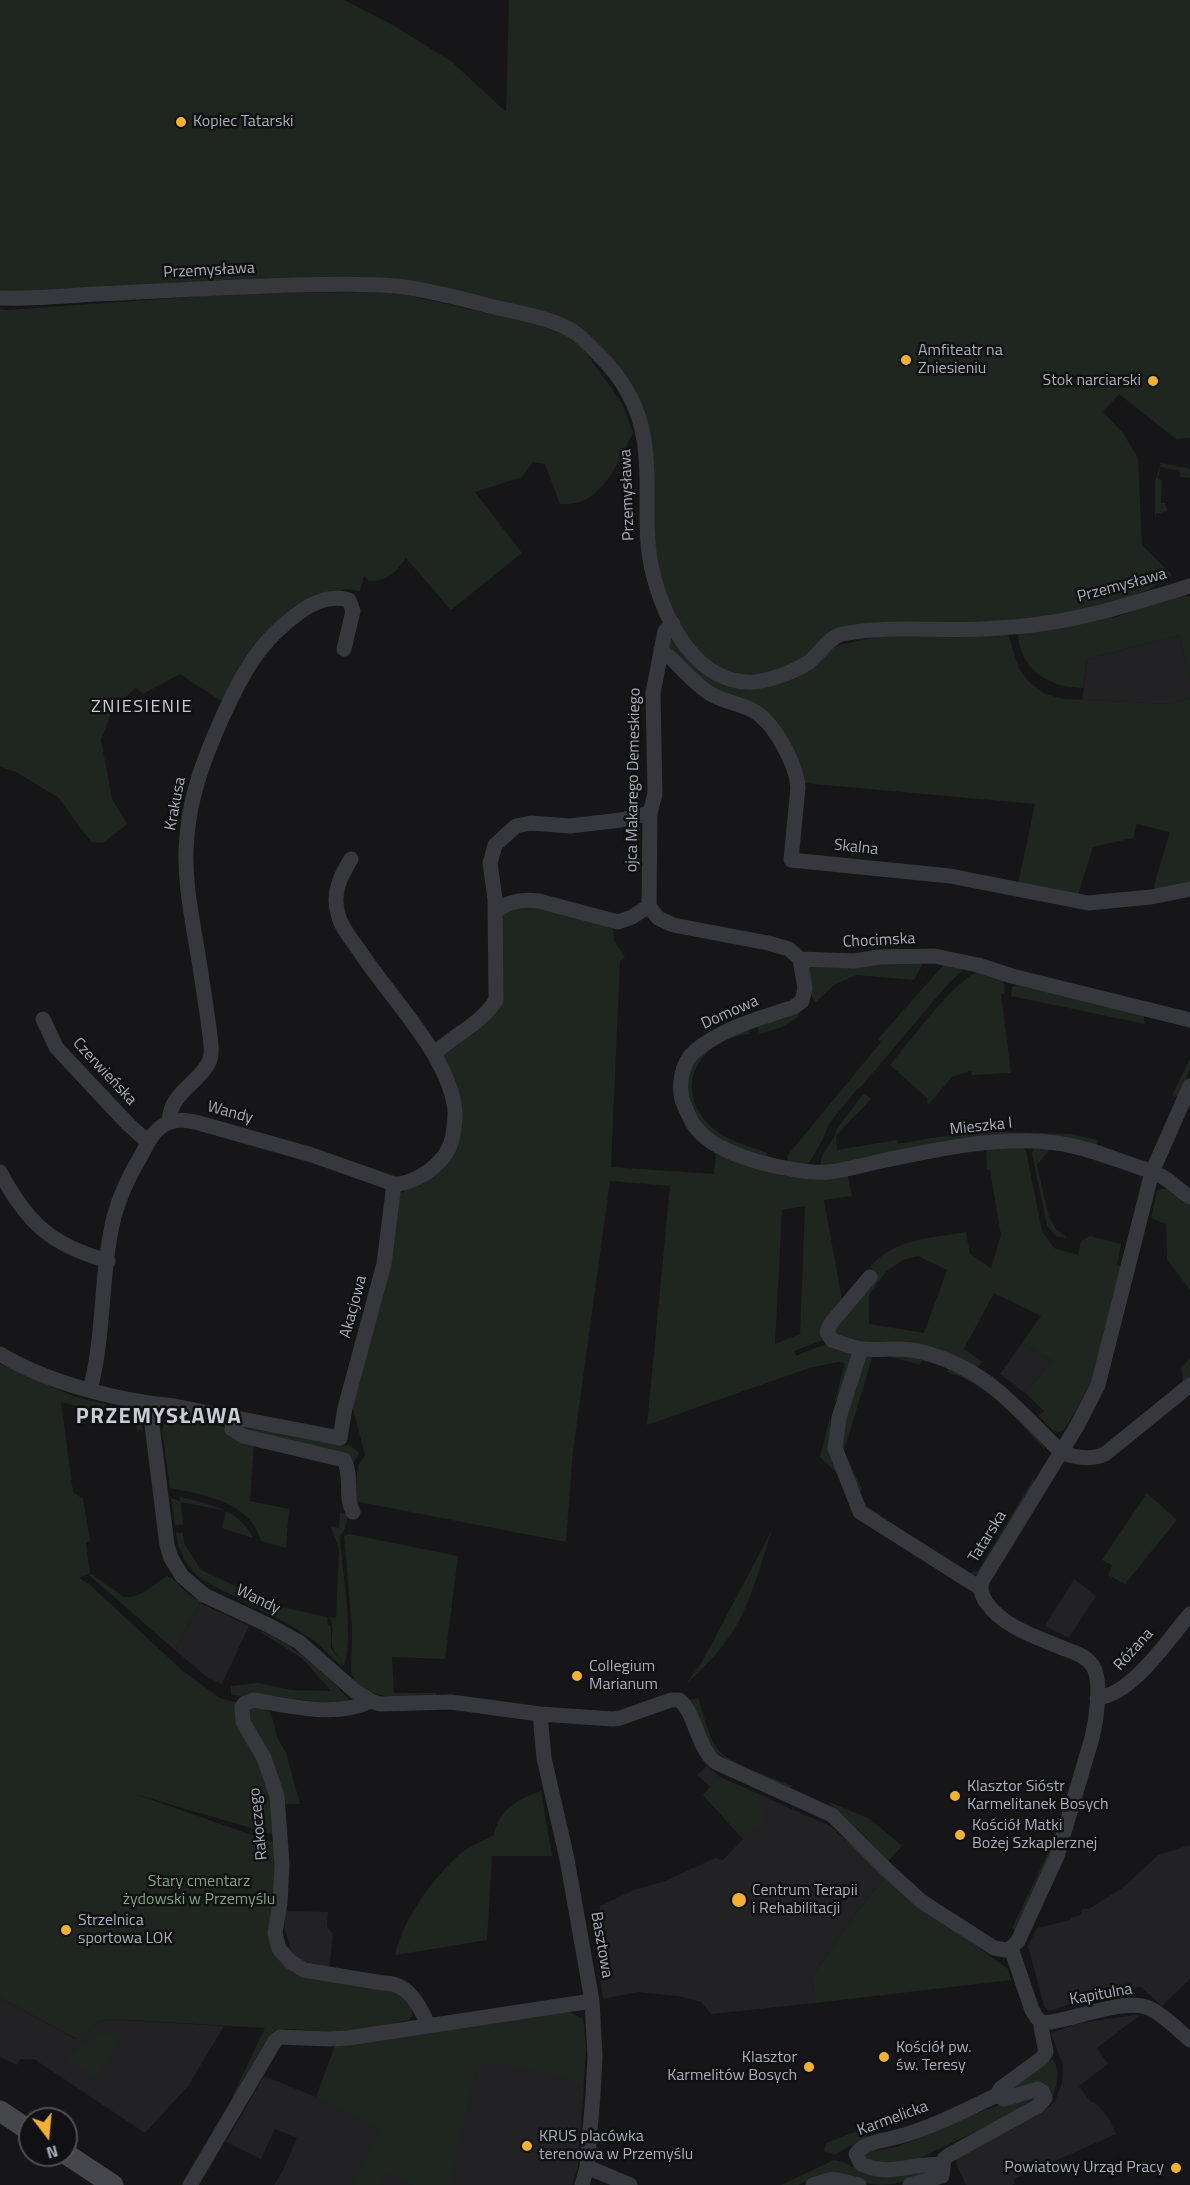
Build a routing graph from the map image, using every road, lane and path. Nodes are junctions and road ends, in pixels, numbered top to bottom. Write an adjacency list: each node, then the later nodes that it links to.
1 (0, 298): 3 (street, Przemysława)
2 (1190, 586): 3 (street, Przemysława)
3 (673, 624): 5 (street, ojca Makarego Demeskiego)
4 (344, 649): 16 (street, Krakusa)
5 (661, 650): 6 (street, ojca Makarego Demeskiego); 8 (street, Skalna)
6 (650, 813): 9 (street, ojca Makarego Demeskiego); 10 (street)
7 (351, 859): 14 (street)
8 (1190, 889)
9 (649, 906): 10 (street); 11 (street, Chocimska)
10 (495, 912): 14 (street)
11 (800, 959): 13 (street, Chocimska); 18 (street, Domowa)
12 (43, 1019): 17 (street, Czerwieńska)
13 (1190, 1020)
14 (435, 1053): 21 (street)
15 (1190, 1086): 20 (street, Tatarska)
16 (169, 1122): 17 (street); 21 (street, Wandy)
17 (148, 1142): 23 (street)
18 (812, 1171): 20 (street, Mieszka I)
19 (0, 1172): 23 (street)
20 (1152, 1172): 22 (street, Mieszka I); 31 (street, Tatarska)
21 (394, 1184): 30 (street, Akacjowa)
22 (1190, 1197)
23 (108, 1261): 28 (street)
24 (870, 1277): 25 (street)
25 (861, 1349): 31 (street); 33 (street)
26 (0, 1354): 28 (street)
27 (1190, 1385): 31 (street)
28 (90, 1390): 29 (street)
29 (153, 1404): 30 (street); 36 (street, Wandy)
30 (233, 1417): 32 (street)
31 (1061, 1452): 33 (street, Tatarska)
32 (353, 1512)
33 (980, 1588): 35 (street, Tatarska)
34 (1190, 1614): 35 (street, Różana)
35 (1097, 1698): 38 (street, Tatarska)
36 (371, 1701): 37 (street); 41 (street, Rakoczego)
37 (540, 1714): 38 (street); 39 (street, Basztowa)
38 (1011, 1948): 40 (street)
39 (592, 2001): 41 (street); 47 (street, Basztowa)
40 (1043, 2023): 42 (street, Kapitulna); 43 (street, Karmelicka)
41 (428, 2025): 50 (street)
42 (1190, 2040)
43 (997, 2096): 48 (street, Karmelicka); 48 (street, Karmelicka)
44 (0, 2111): 45 (street)
45 (18, 2123)
46 (78, 2162): 49 (street)
47 (587, 2167): 51 (street, Basztowa); 52 (street)
48 (945, 2175): 55 (street)
49 (113, 2185)
50 (190, 2185)
51 (582, 2185)
52 (630, 2185)
53 (813, 2185): 54 (street)
54 (859, 2185)
55 (910, 2185)

